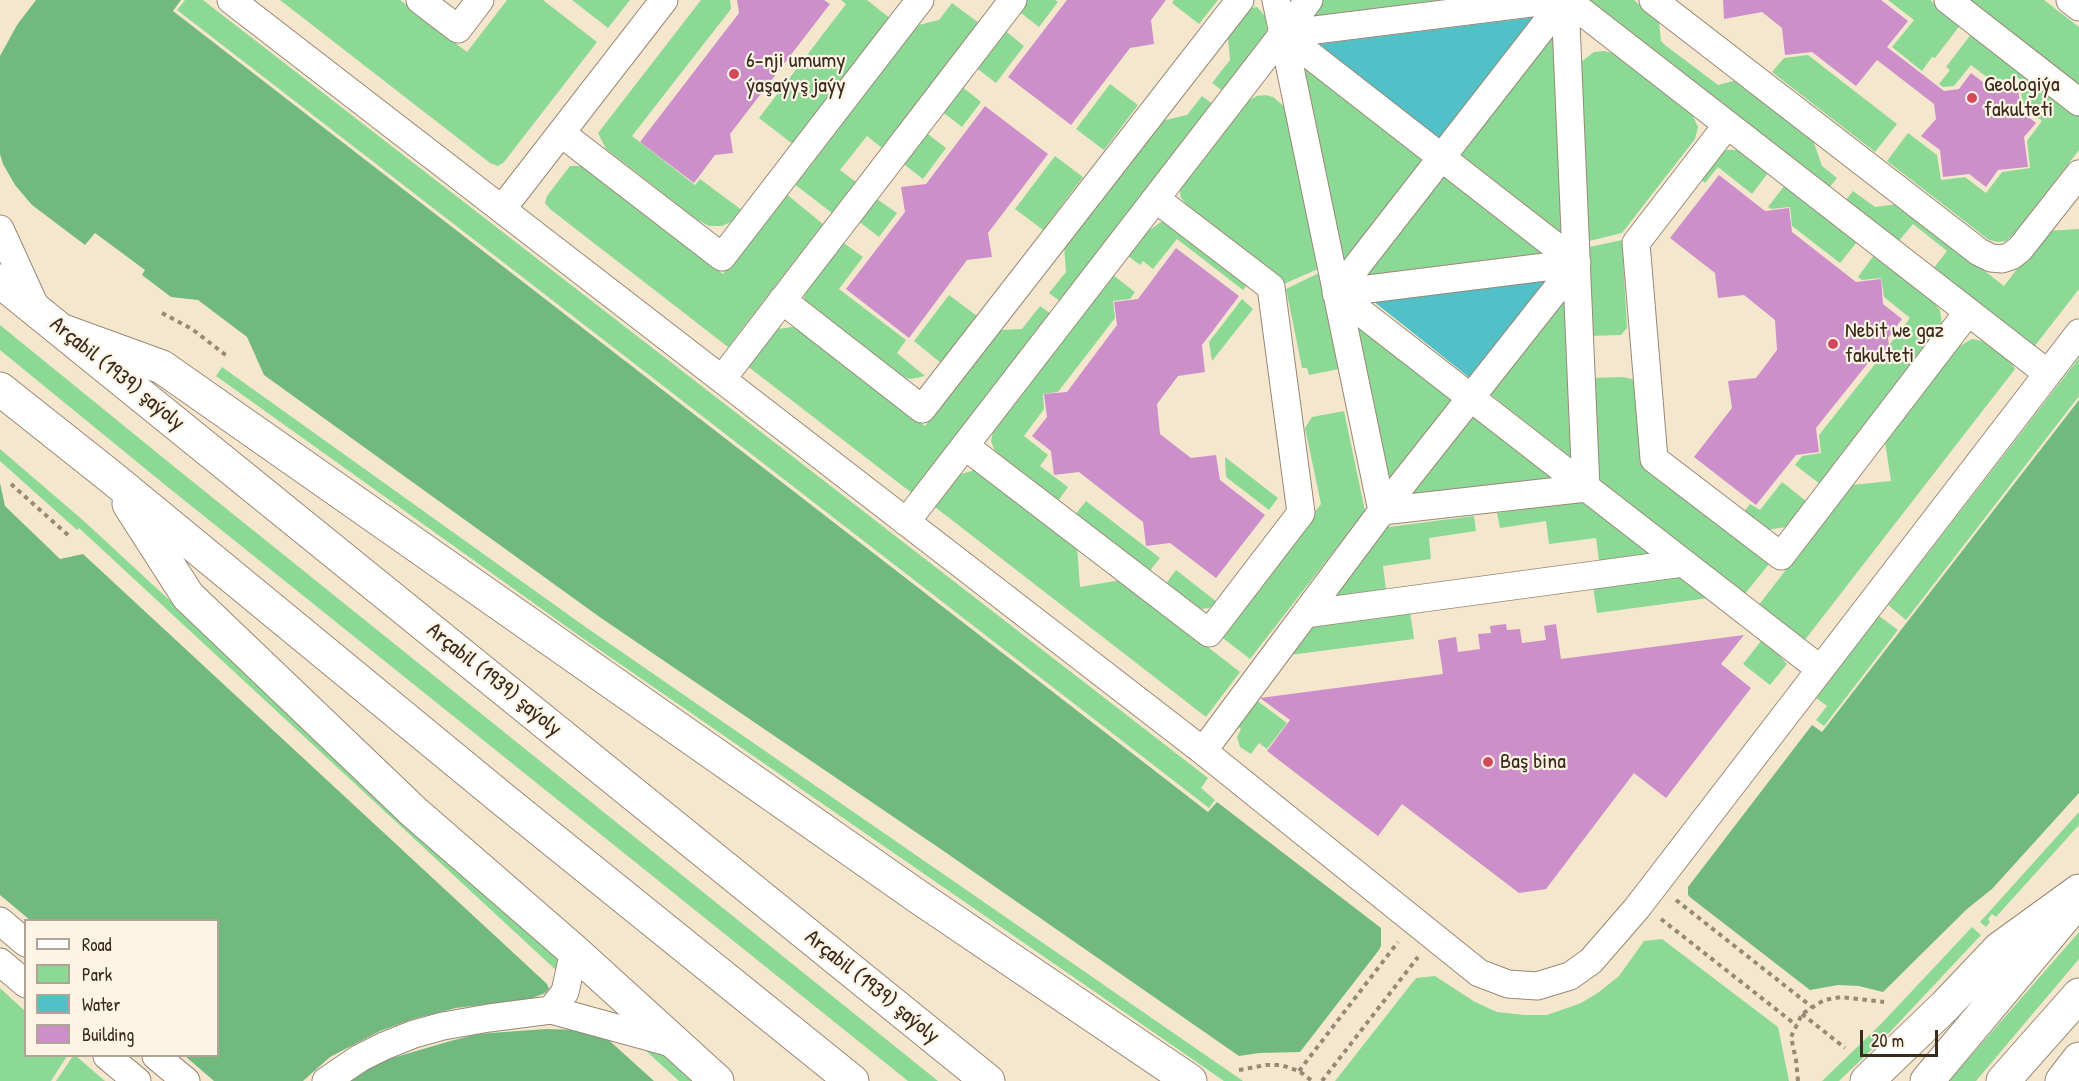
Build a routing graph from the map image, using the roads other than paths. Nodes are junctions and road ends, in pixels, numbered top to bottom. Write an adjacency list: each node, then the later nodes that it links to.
1 (231, 0): 23 (lane)
2 (420, 0): 3 (lane)
3 (480, 0)
4 (664, 0): 19 (lane)
5 (920, 0): 19 (lane)
6 (1013, 0): 28 (lane)
7 (1240, 0): 28 (lane)
8 (1276, 0): 16 (lane)
9 (1309, 0): 16 (lane)
10 (1555, 0): 16 (lane)
11 (1566, 0): 18 (lane); 20 (lane); 25 (lane)
12 (1653, 0): 21 (lane)
13 (1948, 0): 17 (lane)
14 (2070, 0): 15 (lane)
15 (2079, 7)
16 (1282, 34): 20 (lane); 22 (lane); 27 (lane)
17 (2079, 102)
18 (1727, 125): 30 (lane); 30 (lane)
19 (561, 133): 23 (lane)
20 (1442, 158): 25 (lane); 27 (lane)
21 (2079, 174)
22 (1156, 198): 37 (lane); 37 (lane)
23 (502, 209): 34 (lane)
24 (0, 229): 29 (lane)
25 (1577, 263): 27 (lane); 36 (lane); 39 (lane)
26 (0, 281): 29 (main road, Arçabil (1939) şaýoly)
27 (1336, 293): 36 (lane); 40 (lane)
28 (782, 300): 34 (lane)
29 (37, 310): 31 (main road, Arçabil (1939) şaýoly)
30 (1968, 312): 33 (lane)
31 (63, 331): 64 (main road, Arçabil (1939) şaýoly); 65 (main road)
32 (2079, 333): 33 (lane)
33 (2047, 373): 44 (lane)
34 (722, 379): 41 (lane)
35 (0, 389): 38 (main road)
36 (1470, 399): 39 (lane); 40 (lane)
37 (965, 446): 41 (lane)
38 (111, 477): 50 (main road); 63 (main road)
39 (1586, 488): 40 (lane); 42 (lane)
40 (1382, 511): 43 (lane)
41 (906, 522): 45 (lane)
42 (1683, 563): 43 (lane); 44 (lane)
43 (1305, 614): 45 (lane)
44 (1820, 669): 45 (lane)
45 (1203, 751)
46 (2079, 891): 66 (main road)
47 (2079, 899): 67 (main road)
48 (0, 921): 49 (lane)
49 (24, 941)
50 (574, 951): 54 (lane); 55 (main road)
51 (0, 962): 52 (lane)
52 (24, 982)
53 (2079, 995): 68 (main road)
54 (551, 1010): 55 (lane); 61 (lane)
55 (676, 1044): 62 (main road)
56 (109, 1057): 59 (lane)
57 (157, 1057): 60 (lane)
58 (2079, 1059): 69 (main road)
59 (137, 1081)
60 (186, 1081)
61 (326, 1081)
62 (717, 1081)
63 (852, 1081)
64 (988, 1081)
65 (1190, 1081)
66 (1867, 1081)
67 (1927, 1081)
68 (2003, 1081)
69 (2062, 1081)

